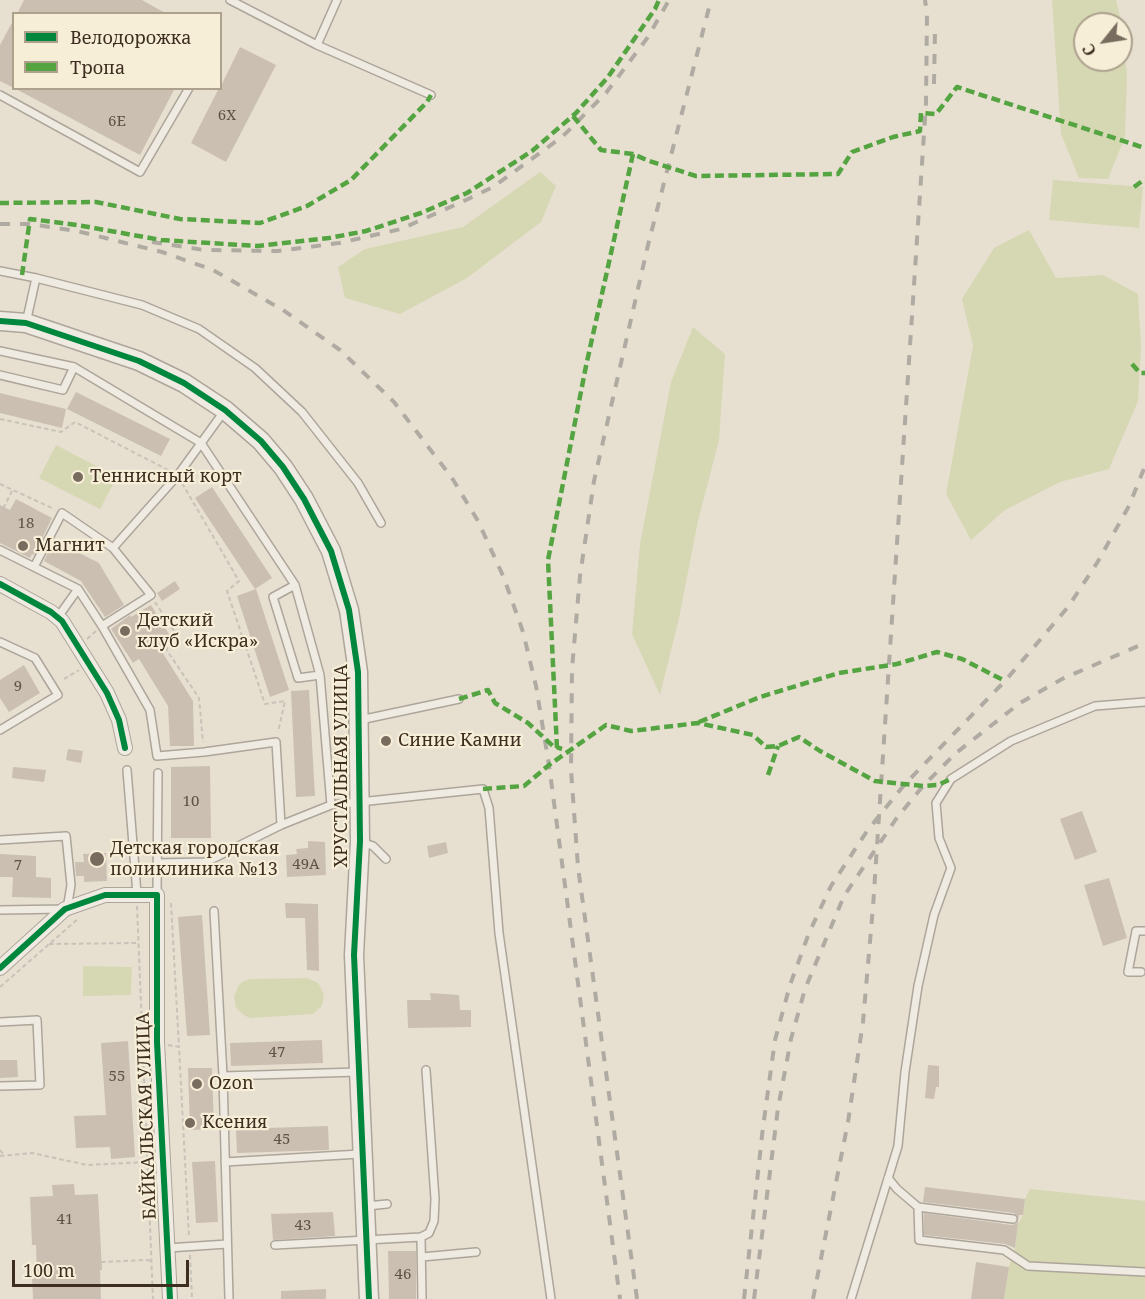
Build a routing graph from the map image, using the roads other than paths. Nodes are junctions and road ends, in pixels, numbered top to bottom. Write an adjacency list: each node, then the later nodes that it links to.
1 (230, 0): 3 (lane)
2 (337, 0): 3 (lane)
3 (316, 45): 6 (lane)
4 (188, 90): 5 (lane)
5 (0, 95)
6 (431, 95)
7 (0, 271): 8 (lane)
8 (36, 278): 10 (lane); 16 (lane)
9 (0, 321): 10 (street, ХРУСТАЛЬНАЯ УЛИЦА)
10 (26, 323): 14 (street, ХРУСТАЛЬНАЯ УЛИЦА)
11 (0, 351): 12 (lane)
12 (74, 368): 13 (lane); 15 (lane)
13 (0, 375)
14 (225, 410): 15 (lane); 29 (street, ХРУСТАЛЬНАЯ УЛИЦА)
15 (201, 443): 17 (lane); 21 (lane)
16 (381, 523)
17 (113, 548): 19 (lane); 24 (lane)
18 (0, 550): 19 (lane)
19 (34, 567): 22 (lane)
20 (0, 584): 23 (street)
21 (295, 585): 26 (lane); 26 (lane)
22 (78, 589): 23 (lane); 24 (lane)
23 (58, 617): 31 (street)
24 (102, 626): 36 (lane)
25 (0, 642): 30 (lane)
26 (320, 675): 35 (lane)
27 (459, 699): 29 (lane)
28 (1145, 702): 56 (lane)
29 (360, 720): 34 (street, ХРУСТАЛЬНАЯ УЛИЦА)
30 (0, 730)
31 (125, 748)
32 (127, 770): 41 (lane)
33 (158, 773): 40 (lane)
34 (359, 801): 35 (lane); 38 (street, ХРУСТАЛЬНАЯ УЛИЦА); 73 (lane)
35 (331, 805): 36 (lane)
36 (281, 825): 40 (lane)
37 (0, 840): 43 (lane)
38 (360, 841): 39 (lane); 51 (street, ХРУСТАЛЬНАЯ УЛИЦА)
39 (386, 859)
40 (158, 863): 42 (lane)
41 (137, 894): 42 (street); 43 (street)
42 (157, 895): 65 (street, БАЙКАЛЬСКАЯ УЛИЦА)
43 (65, 909): 44 (lane); 47 (street)
44 (0, 910)
45 (214, 911): 52 (lane)
46 (1145, 931): 48 (lane)
47 (0, 968)
48 (1141, 972)
49 (0, 1022): 53 (lane)
50 (426, 1070): 61 (lane)
51 (359, 1072): 52 (lane); 54 (street, ХРУСТАЛЬНАЯ УЛИЦА)
52 (223, 1076): 55 (lane)
53 (0, 1086)
54 (363, 1154): 55 (lane); 58 (street, ХРУСТАЛЬНАЯ УЛИЦА)
55 (225, 1162): 63 (lane)
56 (888, 1178): 59 (lane); 74 (lane)
57 (387, 1204): 58 (lane)
58 (365, 1206): 62 (street, ХРУСТАЛЬНАЯ УЛИЦА)
59 (918, 1207): 60 (lane); 68 (lane)
60 (1013, 1219)
61 (421, 1237): 62 (lane); 67 (lane)
62 (366, 1240): 64 (lane); 71 (street, ХРУСТАЛЬНАЯ УЛИЦА)
63 (227, 1244): 65 (lane); 70 (lane)
64 (275, 1245)
65 (168, 1248): 69 (street, БАЙКАЛЬСКАЯ УЛИЦА)
66 (476, 1252): 67 (lane)
67 (422, 1257): 72 (lane)
68 (1145, 1272)
69 (170, 1299)
70 (229, 1299)
71 (369, 1299)
72 (422, 1299)
73 (551, 1299)
74 (851, 1299)

